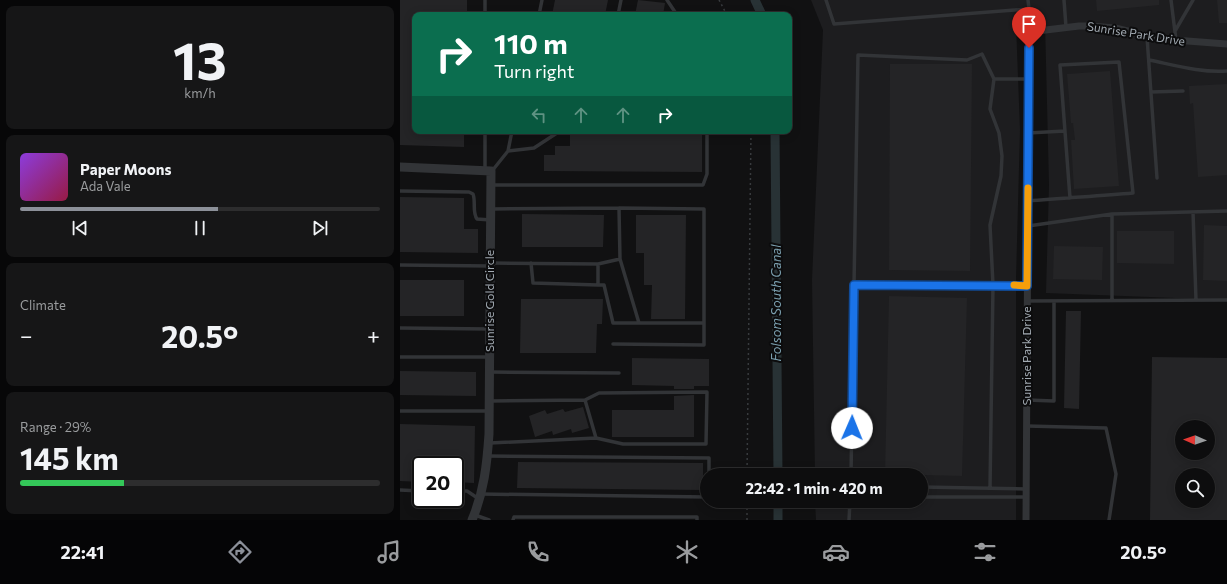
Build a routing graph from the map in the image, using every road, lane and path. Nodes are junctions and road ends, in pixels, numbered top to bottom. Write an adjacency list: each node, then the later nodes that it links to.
1 (485, 0): 12 (lane)
2 (542, 0): 13 (lane)
3 (621, 0): 14 (lane)
4 (667, 0): 15 (lane)
5 (719, 0): 16 (path)
6 (826, 0): 11 (lane)
7 (1028, 0): 11 (lane)
8 (1064, 0): 17 (lane)
9 (1171, 0): 18 (lane)
10 (1194, 0): 18 (lane)
11 (1029, 9): 19 (lane)
12 (485, 12)
13 (540, 12)
14 (619, 12)
15 (675, 12)
16 (725, 12)
17 (1066, 27): 19 (street, Sunrise Park Drive); 20 (street, Sunrise Park Drive)
18 (1175, 31): 21 (lane)
19 (1029, 32): 26 (street, Sunrise Park Drive)
20 (1147, 37): 21 (street, Sunrise Park Drive); 23 (lane)
21 (1176, 40): 22 (street, Sunrise Park Drive)
22 (1227, 44)
23 (1148, 60): 24 (lane); 28 (lane)
24 (1227, 71)
25 (994, 79): 26 (lane); 57 (lane); 58 (lane)
26 (1029, 79): 30 (street, Sunrise Park Drive)
27 (1182, 91): 28 (lane)
28 (1151, 92): 39 (lane)
29 (1065, 131): 30 (lane); 42 (lane); 42 (lane)
30 (1028, 133): 43 (street, Sunrise Park Drive)
31 (485, 134): 38 (lane)
32 (511, 134): 36 (lane)
33 (555, 134): 36 (lane)
34 (707, 134): 40 (lane)
35 (751, 134): 84 (path)
36 (508, 151): 38 (lane)
37 (400, 168): 38 (street)
38 (488, 171): 40 (street, Sunrise Gold Circle)
39 (1157, 178)
40 (491, 185): 45 (street, Sunrise Gold Circle)
41 (400, 191): 49 (lane)
42 (1070, 198): 43 (lane)
43 (1028, 201): 50 (street, Sunrise Park Drive)
44 (619, 208): 45 (lane); 51 (lane); 66 (lane)
45 (491, 209): 49 (street, Sunrise Gold Circle)
46 (1227, 211): 47 (lane)
47 (1193, 212): 48 (lane); 60 (lane)
48 (1112, 214): 50 (lane); 64 (lane)
49 (491, 220): 53 (street, Sunrise Gold Circle)
50 (1028, 226): 59 (street, Sunrise Park Drive)
51 (620, 259): 54 (lane); 65 (lane)
52 (532, 263): 53 (lane); 54 (lane); 56 (lane)
53 (491, 264): 55 (lane); 68 (street, Sunrise Gold Circle)
54 (598, 264): 56 (lane)
55 (400, 265)
56 (598, 285): 65 (lane)
57 (854, 285): 58 (lane); 85 (lane)
58 (993, 285): 59 (lane); 87 (lane)
59 (1027, 286): 62 (street, Sunrise Park Drive)
60 (1196, 300): 61 (lane); 64 (lane)
61 (1227, 300)
62 (1027, 301): 63 (lane); 75 (street, Sunrise Park Drive)
63 (1054, 301): 64 (lane); 75 (lane)
64 (1112, 301)
65 (639, 323): 66 (lane)
66 (704, 323): 69 (lane)
67 (400, 328): 68 (lane)
68 (490, 329): 71 (street, Sunrise Gold Circle)
69 (613, 344)
70 (400, 357): 71 (lane)
71 (490, 358): 72 (street, Sunrise Gold Circle)
72 (490, 372): 73 (lane); 76 (street, Sunrise Gold Circle)
73 (619, 373)
74 (585, 400): 76 (lane); 80 (lane); 80 (lane)
75 (1026, 400): 79 (street, Sunrise Park Drive)
76 (489, 401): 78 (street, Sunrise Gold Circle)
77 (400, 411): 78 (lane)
78 (489, 411): 81 (street, Sunrise Gold Circle)
79 (1026, 426): 90 (street, Sunrise Park Drive); 105 (lane)
80 (596, 438): 81 (lane)
81 (488, 444): 82 (street, Sunrise Gold Circle)
82 (488, 456): 83 (lane); 92 (street, Sunrise Gold Circle)
83 (709, 468)
84 (747, 468)
85 (851, 468)
86 (928, 487): 87 (lane)
87 (990, 488): 90 (lane)
88 (400, 490): 89 (lane)
89 (412, 490)
90 (1026, 490): 95 (street, Sunrise Park Drive)
91 (464, 491): 92 (lane)
92 (481, 497): 93 (lane); 98 (street, Sunrise Gold Circle)
93 (700, 497)
94 (928, 497): 95 (lane)
95 (1026, 497): 104 (street, Sunrise Park Drive)
96 (747, 508): 102 (path)
97 (850, 508): 103 (lane)
98 (473, 518): 99 (lane)
99 (489, 520)
100 (513, 520): 101 (lane)
101 (697, 520)
102 (747, 520)
103 (849, 520)
104 (1026, 520)
105 (1109, 520)

